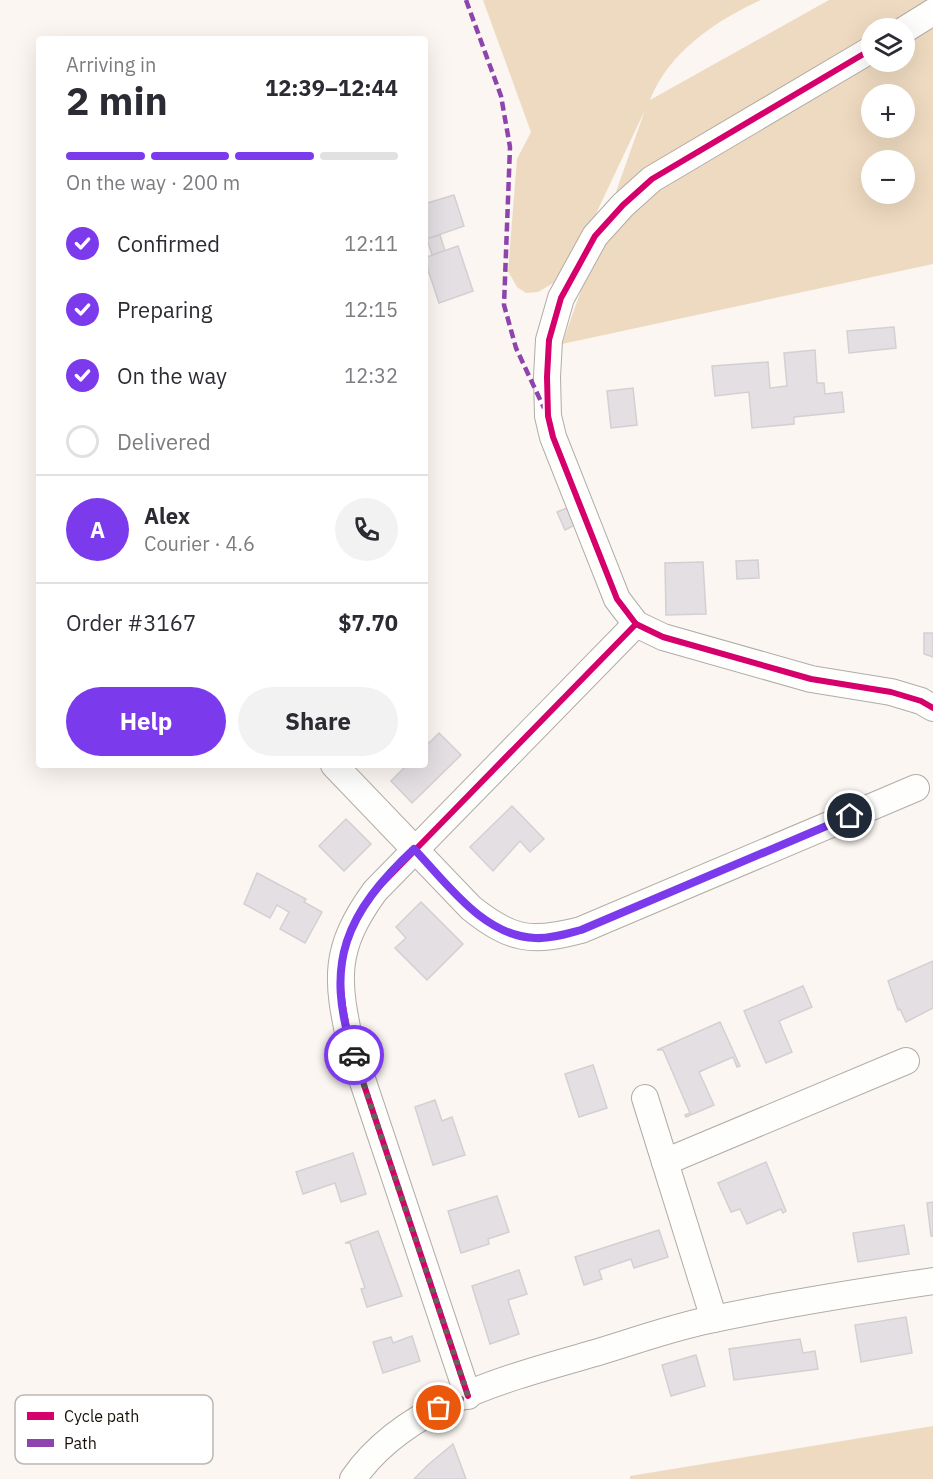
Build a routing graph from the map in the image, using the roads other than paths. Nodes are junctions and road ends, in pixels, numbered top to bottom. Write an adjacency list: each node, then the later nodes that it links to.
1 (933, 12): 2 (street)
2 (915, 23)
3 (861, 56): 4 (street)
4 (636, 624): 5 (street); 8 (street)
5 (933, 708)
6 (337, 768): 8 (street)
7 (916, 788): 8 (street)
8 (414, 849): 14 (street)
9 (906, 1060): 11 (street)
10 (645, 1098): 11 (street)
11 (665, 1162): 13 (street)
12 (933, 1281): 13 (street)
13 (714, 1319): 14 (street)
14 (468, 1396): 15 (street)
15 (353, 1479)

